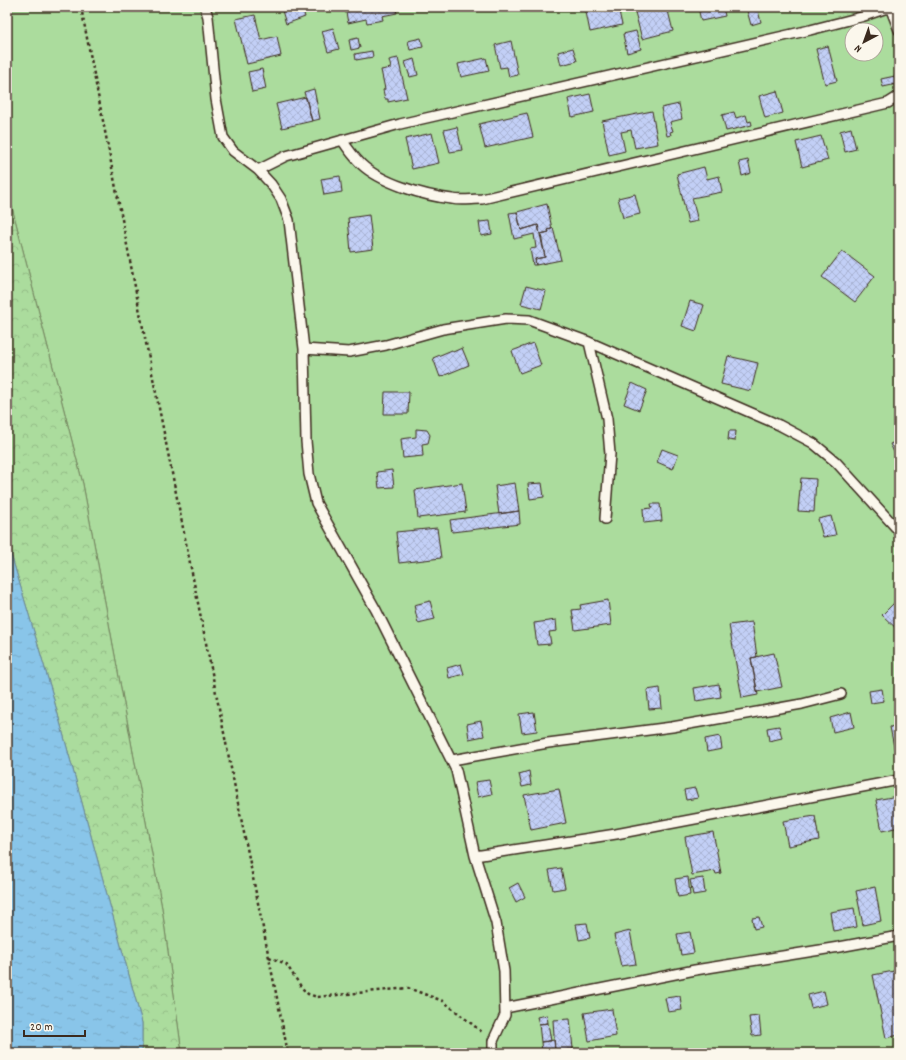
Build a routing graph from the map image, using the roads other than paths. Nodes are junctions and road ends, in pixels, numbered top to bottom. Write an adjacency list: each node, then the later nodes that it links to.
1 (205, 7): 6 (lane)
2 (890, 7): 3 (lane); 5 (lane)
3 (899, 30)
4 (899, 96): 5 (lane)
5 (342, 140): 6 (lane)
6 (258, 170): 8 (lane)
7 (589, 342): 8 (lane); 9 (lane); 10 (lane)
8 (304, 349): 12 (lane)
9 (605, 519)
10 (899, 531)
11 (842, 694): 12 (lane)
12 (452, 760): 14 (lane)
13 (899, 780): 14 (lane)
14 (475, 856): 16 (lane)
15 (899, 936): 16 (lane)
16 (505, 1008): 17 (lane)
17 (493, 1053)

